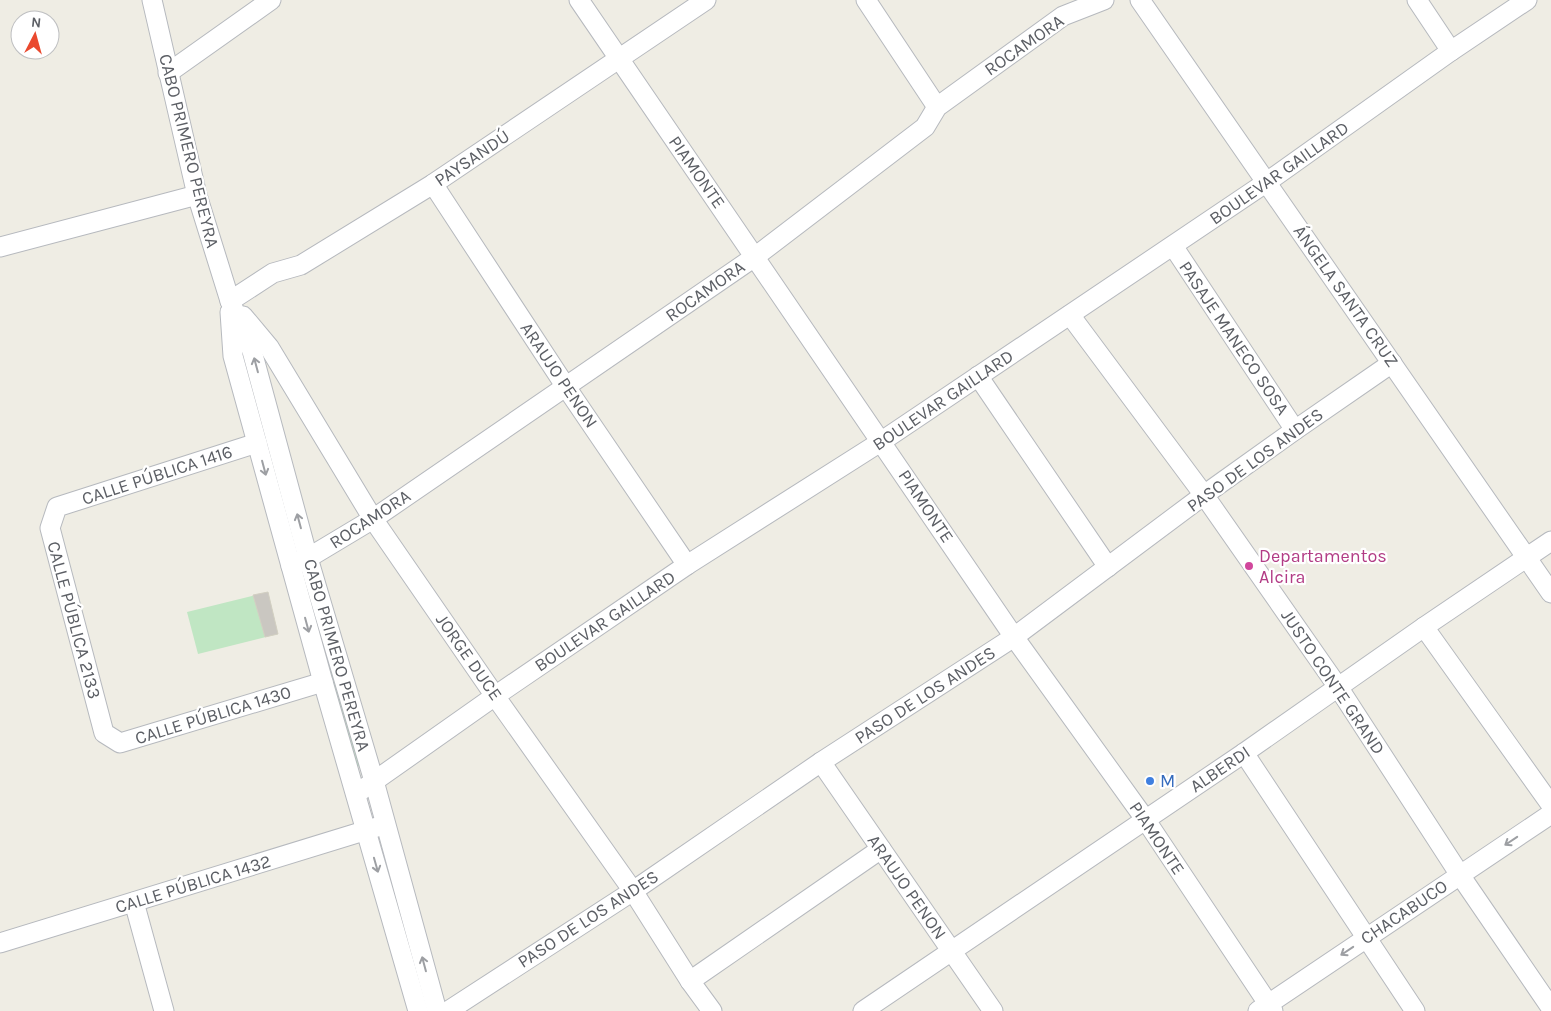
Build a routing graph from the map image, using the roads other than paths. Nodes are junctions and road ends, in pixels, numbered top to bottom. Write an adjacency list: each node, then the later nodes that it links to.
1 (152, 0): 12 (street, CABO PRIMERO PEREYRA)
2 (272, 0): 12 (street)
3 (579, 0): 11 (street, PIAMONTE)
4 (706, 0): 11 (street, PAYSANDÚ)
5 (866, 0): 13 (street)
6 (1104, 0): 13 (street, ROCAMORA)
7 (1140, 0): 14 (street, ÁNGELA SANTA CRUZ)
8 (1417, 0): 10 (street)
9 (1527, 0): 10 (street, BOULEVAR GAILLARD)
10 (1451, 51): 14 (street, BOULEVAR GAILLARD)
11 (619, 60): 15 (street, PAYSANDÚ); 19 (street, PIAMONTE)
12 (168, 73): 16 (street, CABO PRIMERO PEREYRA)
13 (937, 107): 19 (street, ROCAMORA)
14 (1267, 182): 17 (street, BOULEVAR GAILLARD); 22 (street, ÁNGELA SANTA CRUZ)
15 (433, 184): 20 (street, PAYSANDÚ); 24 (street, ARAUJO PENON)
16 (196, 195): 18 (street); 20 (street, CABO PRIMERO PEREYRA)
17 (1173, 246): 21 (street, BOULEVAR GAILLARD); 25 (street, PASAJE MANECO SOSA)
18 (0, 247)
19 (756, 256): 24 (street, ROCAMORA); 26 (street, PIAMONTE)
20 (230, 301): 27 (street, CABO PRIMERO PEREYRA); 30 (street, JORGE DUCE); 32 (street, CABO PRIMERO PEREYRA, one-way to 20)
21 (1070, 315): 23 (street, BOULEVAR GAILLARD); 28 (street, JUSTO CONTE GRAND)
22 (1392, 363): 25 (street, PASO DE LOS ANDES); 33 (street, ÁNGELA SANTA CRUZ)
23 (978, 376): 26 (street, BOULEVAR GAILLARD); 36 (street)
24 (566, 388): 30 (street, ROCAMORA); 34 (street, ARAUJO PENON)
25 (1295, 430): 28 (street, PASO DE LOS ANDES)
26 (882, 441): 34 (street, BOULEVAR GAILLARD); 39 (street, PIAMONTE)
27 (257, 443): 29 (street, CALLE PÚBLICA 1416); 35 (street, CABO PRIMERO PEREYRA, one-way to 35)
28 (1204, 495): 36 (street, PASO DE LOS ANDES); 41 (street, JUSTO CONTE GRAND)
29 (57, 507): 43 (street, CALLE PÚBLICA 2133)
30 (373, 518): 32 (street, ROCAMORA); 42 (street, JORGE DUCE)
31 (1551, 541): 33 (street, ALBERDI)
32 (308, 558): 35 (street, ROCAMORA); 46 (street, CABO PRIMERO PEREYRA)
33 (1526, 558): 37 (street, ÁNGELA SANTA CRUZ); 38 (street, ALBERDI)
34 (687, 565): 42 (street, BOULEVAR GAILLARD)
35 (291, 566): 40 (street, CABO PRIMERO PEREYRA, one-way to 40)
36 (1108, 567): 39 (street, PASO DE LOS ANDES)
37 (1551, 593)
38 (1424, 627): 41 (street, ALBERDI); 48 (street)
39 (1014, 637): 45 (street, PASO DE LOS ANDES); 50 (street, PIAMONTE)
40 (323, 682): 43 (street, CALLE PÚBLICA 1430); 47 (street, CABO PRIMERO PEREYRA)
41 (1338, 687): 44 (street, ALBERDI); 54 (street, JUSTO CONTE GRAND)
42 (495, 696): 46 (street, BOULEVAR GAILLARD); 55 (street, JORGE DUCE)
43 (104, 733)
44 (1244, 753): 50 (street, ALBERDI); 57 (street)
45 (821, 762): 53 (street, ARAUJO PENON); 55 (street, PASO DE LOS ANDES)
46 (374, 782): 47 (street, BOULEVAR GAILLARD); 51 (street, CABO PRIMERO PEREYRA)
47 (356, 794): 52 (street, CABO PRIMERO PEREYRA)
48 (1551, 805)
49 (1551, 814): 54 (street, CHACABUCO, one-way to 54)
50 (1145, 819): 59 (street, ALBERDI); 62 (street, PIAMONTE)
51 (385, 823): 52 (street, CALLE PÚBLICA 1432); 65 (street, CABO PRIMERO PEREYRA, one-way to 51)
52 (366, 831): 56 (street, CALLE PÚBLICA 1432); 64 (street, CABO PRIMERO PEREYRA, one-way to 64)
53 (881, 849): 59 (street, ARAUJO PENON); 60 (street)
54 (1460, 875): 57 (street, CHACABUCO); 61 (street, JUSTO CONTE GRAND)
55 (633, 891): 60 (street, JORGE DUCE); 66 (street, PASO DE LOS ANDES)
56 (134, 902): 58 (street, CALLE PÚBLICA 1432); 63 (street)
57 (1366, 938): 62 (street, CHACABUCO, one-way to 62); 70 (street)
58 (0, 943)
59 (952, 952): 68 (street, ALBERDI); 69 (street, ARAUJO PENON)
60 (690, 981): 67 (street, JORGE DUCE)
61 (1551, 1008)
62 (1267, 1009)
63 (164, 1011)
64 (418, 1011)
65 (437, 1011)
66 (448, 1011)
67 (712, 1011)
68 (863, 1011)
69 (993, 1011)
70 (1416, 1011)

